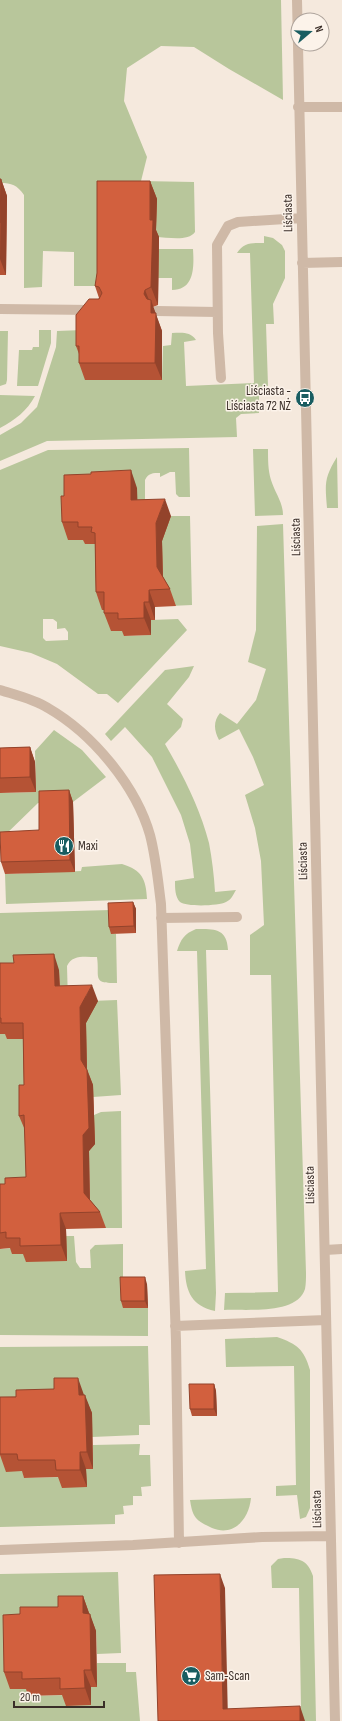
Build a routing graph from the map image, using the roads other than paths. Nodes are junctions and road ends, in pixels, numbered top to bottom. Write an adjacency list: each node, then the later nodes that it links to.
1 (296, 0): 2 (street, Liściasta)
2 (298, 107): 3 (street); 4 (street, Liściasta)
3 (342, 107)
4 (301, 218): 6 (street, Liściasta); 10 (street)
5 (342, 262): 6 (street)
6 (302, 263): 16 (street, Liściasta)
7 (0, 309): 8 (street)
8 (102, 310)
9 (157, 311): 10 (street)
10 (218, 312): 11 (street)
11 (221, 378)
12 (0, 690): 14 (street)
13 (237, 917): 14 (street)
14 (161, 918): 18 (street)
15 (342, 1249): 16 (street)
16 (324, 1250): 17 (street, Liściasta)
17 (326, 1320): 18 (street); 19 (street, Liściasta)
18 (175, 1326): 20 (street)
19 (331, 1536): 20 (street); 22 (street, Liściasta)
20 (179, 1543): 21 (street)
21 (0, 1550)
22 (338, 1671): 23 (street, Liściasta)
23 (336, 1721)

